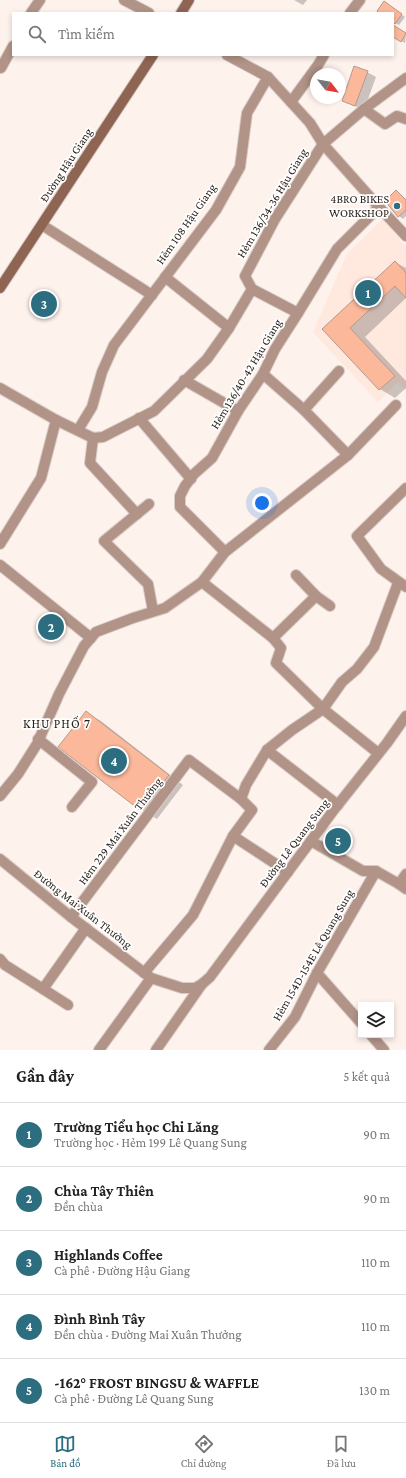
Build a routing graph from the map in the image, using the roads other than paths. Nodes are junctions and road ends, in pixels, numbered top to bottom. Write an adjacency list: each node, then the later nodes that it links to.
1 (40, 0): 5 (street)
2 (124, 0): 6 (street)
3 (190, 0): 7 (main road)
4 (360, 0): 8 (street)
5 (32, 12)
6 (147, 12)
7 (182, 12)
8 (351, 12)
9 (12, 48): 13 (street)
10 (152, 56): 21 (main road, Đường Hậu Giang)
11 (229, 56): 14 (street)
12 (323, 56): 16 (street)
13 (1, 68)
14 (268, 78): 16 (street); 23 (street, Hẻm 108 Hậu Giang)
15 (406, 78): 17 (street, Hẻm 136/34-36 Hậu Giang)
16 (291, 102): 19 (street)
17 (364, 109): 18 (street); 19 (street, Hẻm 136/34-36 Hậu Giang)
18 (406, 119)
19 (323, 144): 20 (street); 25 (street, Hẻm 136/34-36 Hậu Giang)
20 (378, 207): 22 (street); 27 (street, Hẻm 136/40-42 Hậu Giang)
21 (42, 225): 24 (main road, Đường Hậu Giang); 26 (street)
22 (406, 236)
23 (165, 277): 26 (street, Hẻm 108 Hậu Giang); 28 (street)
24 (0, 288)
25 (252, 289): 27 (street); 28 (street)
26 (152, 295): 38 (street, Hẻm 108 Hậu Giang)
27 (298, 313): 30 (street, Hẻm 136/40-42 Hậu Giang)
28 (229, 328): 31 (street)
29 (339, 371): 34 (street)
30 (263, 374): 34 (street); 35 (street, Hẻm 136/40-42 Hậu Giang)
31 (184, 380): 35 (street); 36 (street)
32 (0, 388): 37 (street)
33 (396, 405): 40 (street)
34 (304, 410): 40 (street)
35 (238, 411): 41 (street, Hẻm 136/40-42 Hậu Giang)
36 (138, 418): 39 (street); 41 (street)
37 (56, 420): 38 (street); 45 (street)
38 (78, 430): 39 (street)
39 (93, 438): 44 (street)
40 (348, 455): 46 (street)
41 (191, 479): 46 (street, Hẻm 136/40-42 Hậu Giang)
42 (406, 488): 50 (street)
43 (149, 504): 44 (street)
44 (137, 514): 53 (street)
45 (0, 544)
46 (225, 552): 49 (street)
47 (0, 564): 54 (street)
48 (296, 575): 51 (street)
49 (202, 582): 53 (street); 55 (street)
50 (402, 585): 56 (street)
51 (316, 596): 52 (street); 55 (street)
52 (330, 606)
53 (153, 611): 54 (street)
54 (91, 638): 58 (street)
55 (273, 638): 56 (street)
56 (323, 709): 59 (street); 60 (street)
57 (406, 716): 60 (street, Đường Lê Quang Sung)
58 (38, 740): 61 (street); 64 (street)
59 (267, 750): 62 (street); 63 (street)
60 (378, 753): 63 (street, Đường Lê Quang Sung)
61 (0, 796)
62 (241, 799): 65 (street); 72 (street, Hẻm 229 Mai Xuân Thưởng)
63 (338, 805): 66 (street, Đường Lê Quang Sung)
64 (72, 807)
65 (233, 836): 69 (street); 76 (street)
66 (311, 841): 68 (street); 69 (street, Đường Lê Quang Sung)
67 (0, 859): 72 (street, Đường Mai Xuân Thưởng)
68 (376, 871): 71 (street); 75 (street, Hẻm 154D-154E Lê Quang Sung)
69 (288, 872): 77 (street, Đường Lê Quang Sung)
70 (406, 874): 71 (street)
71 (403, 886)
72 (71, 917): 73 (street, Đường Mai Xuân Thưởng)
73 (86, 928): 76 (street, Đường Mai Xuân Thưởng); 78 (street)
74 (0, 959): 78 (street)
75 (317, 973): 80 (street); 84 (street, Hẻm 154D-154E Lê Quang Sung)
76 (148, 975): 77 (street); 82 (street)
77 (202, 984): 83 (street, Đường Lê Quang Sung)
78 (43, 989): 79 (street)
79 (68, 1005)
80 (358, 1020)
81 (374, 1038): 85 (street)
82 (99, 1050)
83 (156, 1050)
84 (269, 1050)
85 (384, 1050)

